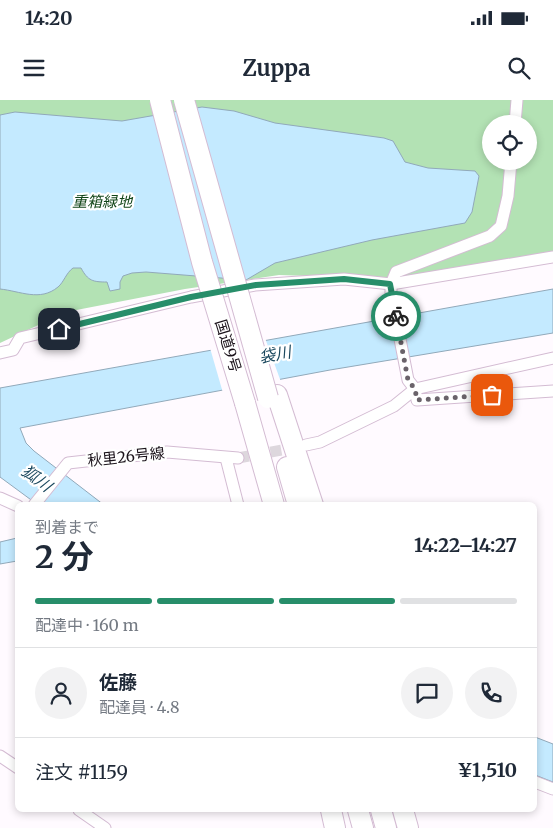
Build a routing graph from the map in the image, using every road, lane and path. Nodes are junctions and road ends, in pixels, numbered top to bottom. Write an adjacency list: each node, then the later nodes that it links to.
1 (160, 100): 13 (highway, 国道9号, bridge)
2 (184, 100): 12 (highway, 国道9号, bridge)
3 (517, 100): 4 (street)
4 (516, 115)
5 (510, 170): 7 (street)
6 (553, 257): 7 (street)
7 (391, 289): 8 (street); 10 (street)
8 (0, 353)
9 (553, 358): 10 (street)
10 (411, 384): 11 (street); 14 (street)
11 (553, 391)
12 (272, 396): 20 (highway, 国道9号); 21 (highway)
13 (240, 404): 18 (highway); 19 (highway, 国道9号)
14 (306, 445)
15 (0, 498): 22 (street)
16 (36, 502): 17 (street, 秋里26号線)
17 (238, 502)
18 (259, 502)
19 (273, 502)
20 (297, 502)
21 (312, 502)
22 (15, 505)
23 (0, 756): 24 (street)
24 (15, 766)
25 (537, 783): 26 (street)
26 (553, 789)
27 (82, 812): 32 (street)
28 (331, 812): 33 (highway)
29 (359, 812): 34 (highway)
30 (382, 812): 35 (highway)
31 (404, 812): 36 (highway)
32 (105, 828)
33 (335, 828)
34 (363, 828)
35 (386, 828)
36 (408, 828)

